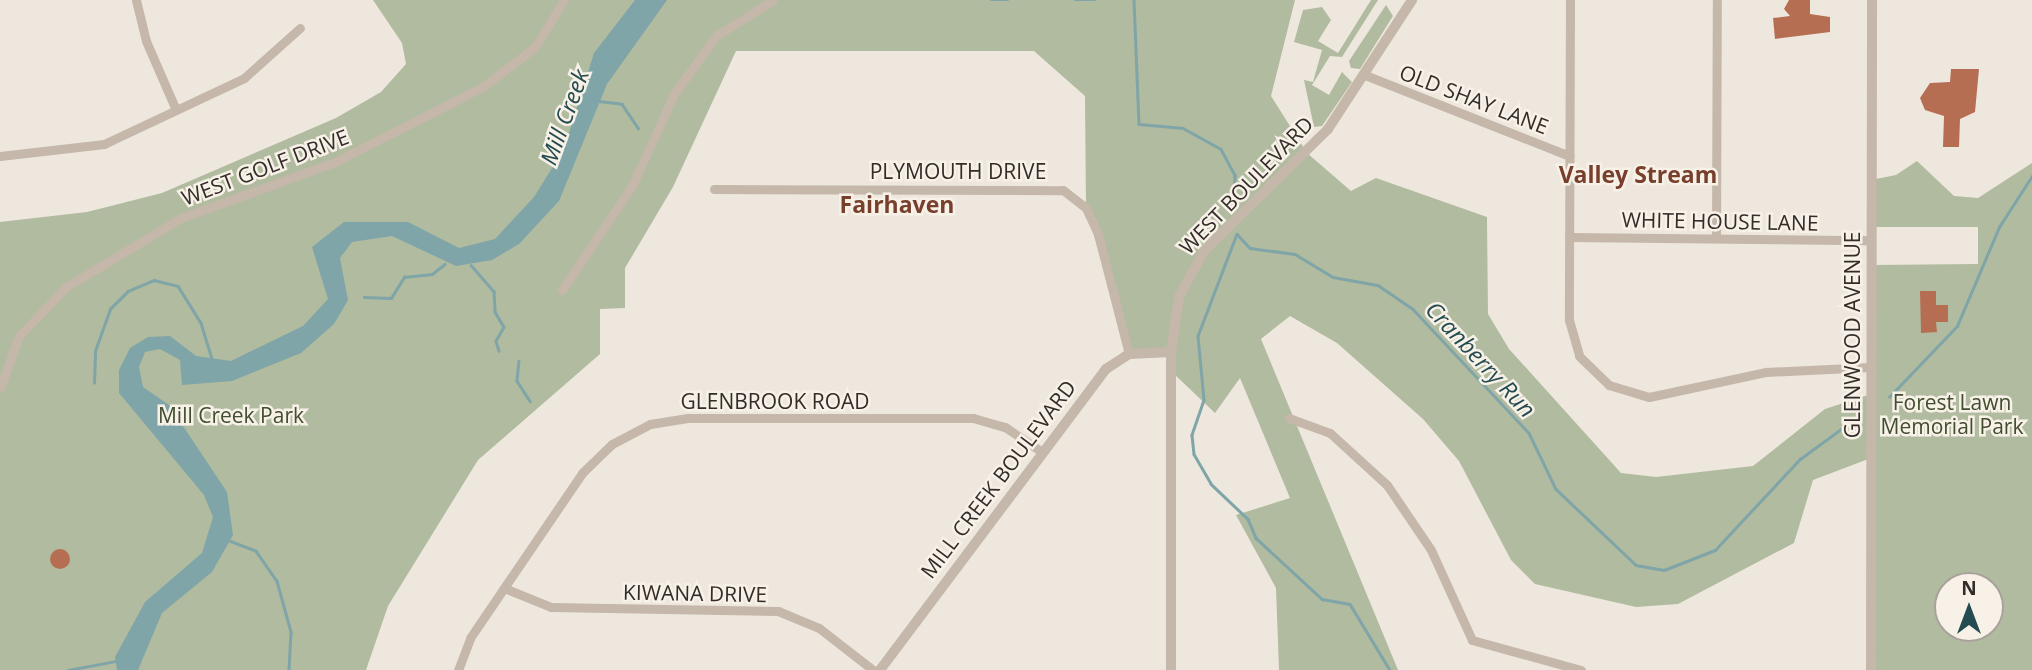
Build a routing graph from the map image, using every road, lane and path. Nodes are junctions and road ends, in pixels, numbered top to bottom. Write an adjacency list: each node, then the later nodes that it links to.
1 (136, 0): 10 (street)
2 (564, 0): 21 (street, WEST GOLF DRIVE)
3 (773, 0): 17 (street)
4 (1412, 0): 9 (street, WEST BOULEVARD)
5 (1570, 0): 12 (street)
6 (1717, 0): 15 (street)
7 (1872, 0): 16 (street, GLENWOOD AVENUE)
8 (300, 28): 10 (street)
9 (1365, 75): 12 (street, OLD SHAY LANE); 18 (street, WEST BOULEVARD)
10 (176, 110): 11 (street)
11 (0, 156)
12 (1570, 156): 14 (street)
13 (714, 188): 19 (street, PLYMOUTH DRIVE)
14 (1569, 237): 15 (street, WHITE HOUSE LANE); 20 (street)
15 (1716, 238): 16 (street, WHITE HOUSE LANE)
16 (1871, 240): 20 (street, GLENWOOD AVENUE)
17 (562, 290)
18 (1171, 352): 19 (street); 28 (street, WEST BOULEVARD)
19 (1129, 354): 23 (street, MILL CREEK BOULEVARD)
20 (1871, 367): 30 (street, GLENWOOD AVENUE)
21 (0, 388)
22 (1289, 418): 29 (street)
23 (1042, 452): 24 (street, GLENBROOK ROAD); 27 (street, MILL CREEK BOULEVARD)
24 (504, 587): 25 (street, GLENBROOK ROAD); 26 (street, KIWANA DRIVE)
25 (458, 670)
26 (873, 670)
27 (880, 670)
28 (1171, 670)
29 (1581, 670)
30 (1871, 670)

